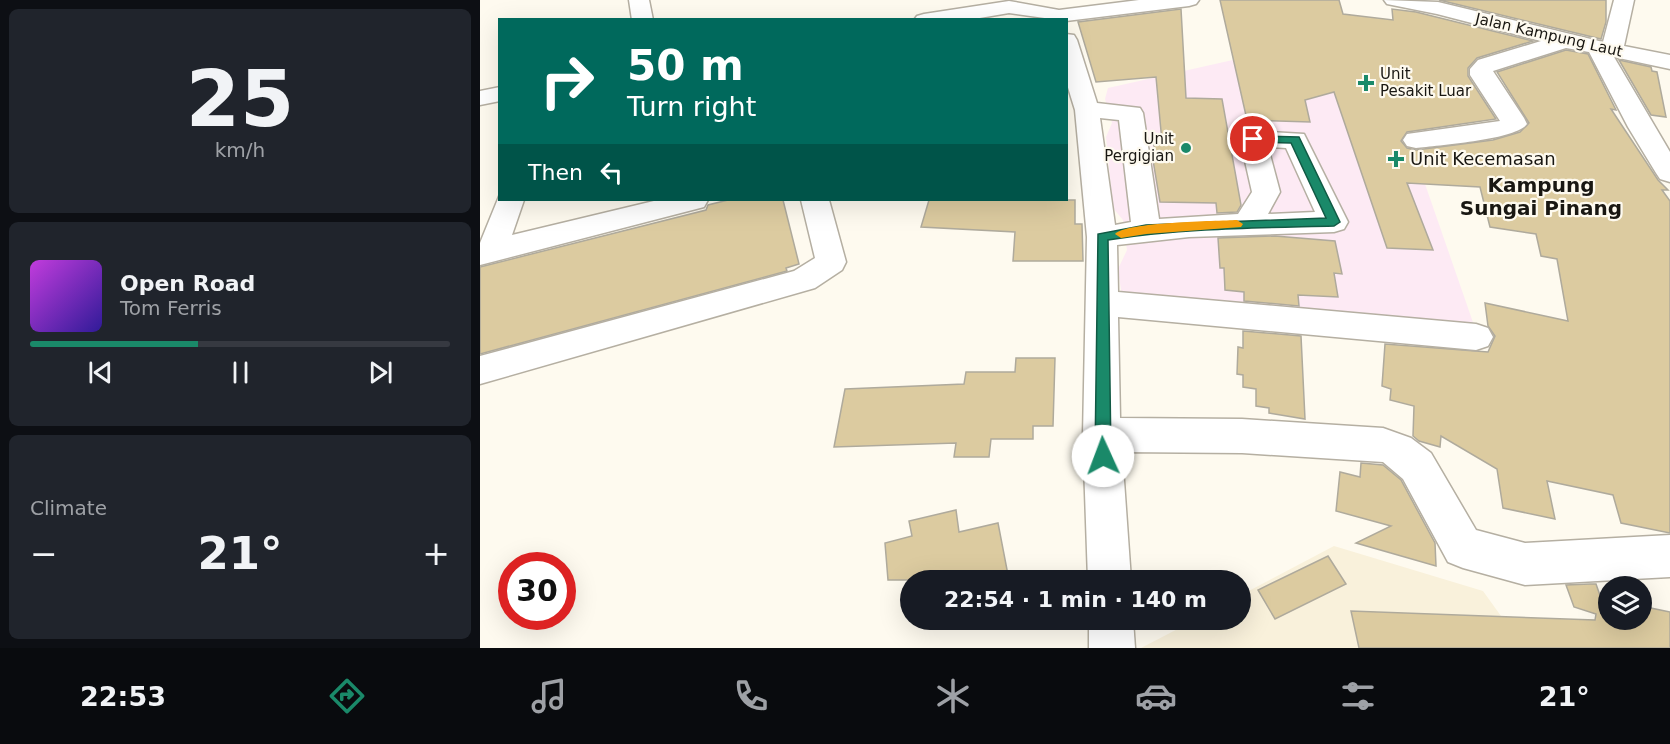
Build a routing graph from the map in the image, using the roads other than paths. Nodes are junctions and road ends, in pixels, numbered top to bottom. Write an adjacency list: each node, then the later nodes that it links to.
1 (639, 0): 6 (street)
2 (1189, 0): 9 (street)
3 (1394, 0): 10 (street, Jalan Kampung Laut)
4 (1624, 0): 12 (street)
5 (1006, 3): 7 (street); 8 (street)
6 (643, 18)
7 (934, 18)
8 (1044, 18)
9 (1068, 24)
10 (1566, 41): 12 (street, Jalan Kampung Laut); 17 (street)
11 (1068, 45): 16 (street)
12 (1605, 49): 13 (street, Jalan Kampung Laut); 18 (street)
13 (1670, 62)
14 (498, 94): 15 (street)
15 (480, 98)
16 (1087, 110): 23 (street); 24 (street)
17 (1416, 140)
18 (1670, 173)
19 (510, 201): 25 (street)
20 (690, 201): 25 (street)
21 (815, 201): 28 (street)
22 (1247, 224): 23 (street)
23 (1146, 230): 24 (street)
24 (1102, 237): 26 (street)
25 (486, 253)
26 (1103, 303): 27 (street); 29 (street)
27 (1476, 337)
28 (480, 370)
29 (1102, 435): 30 (street); 31 (street)
30 (1670, 556)
31 (1109, 570)
32 (1111, 630): 33 (street)
33 (1112, 648)

